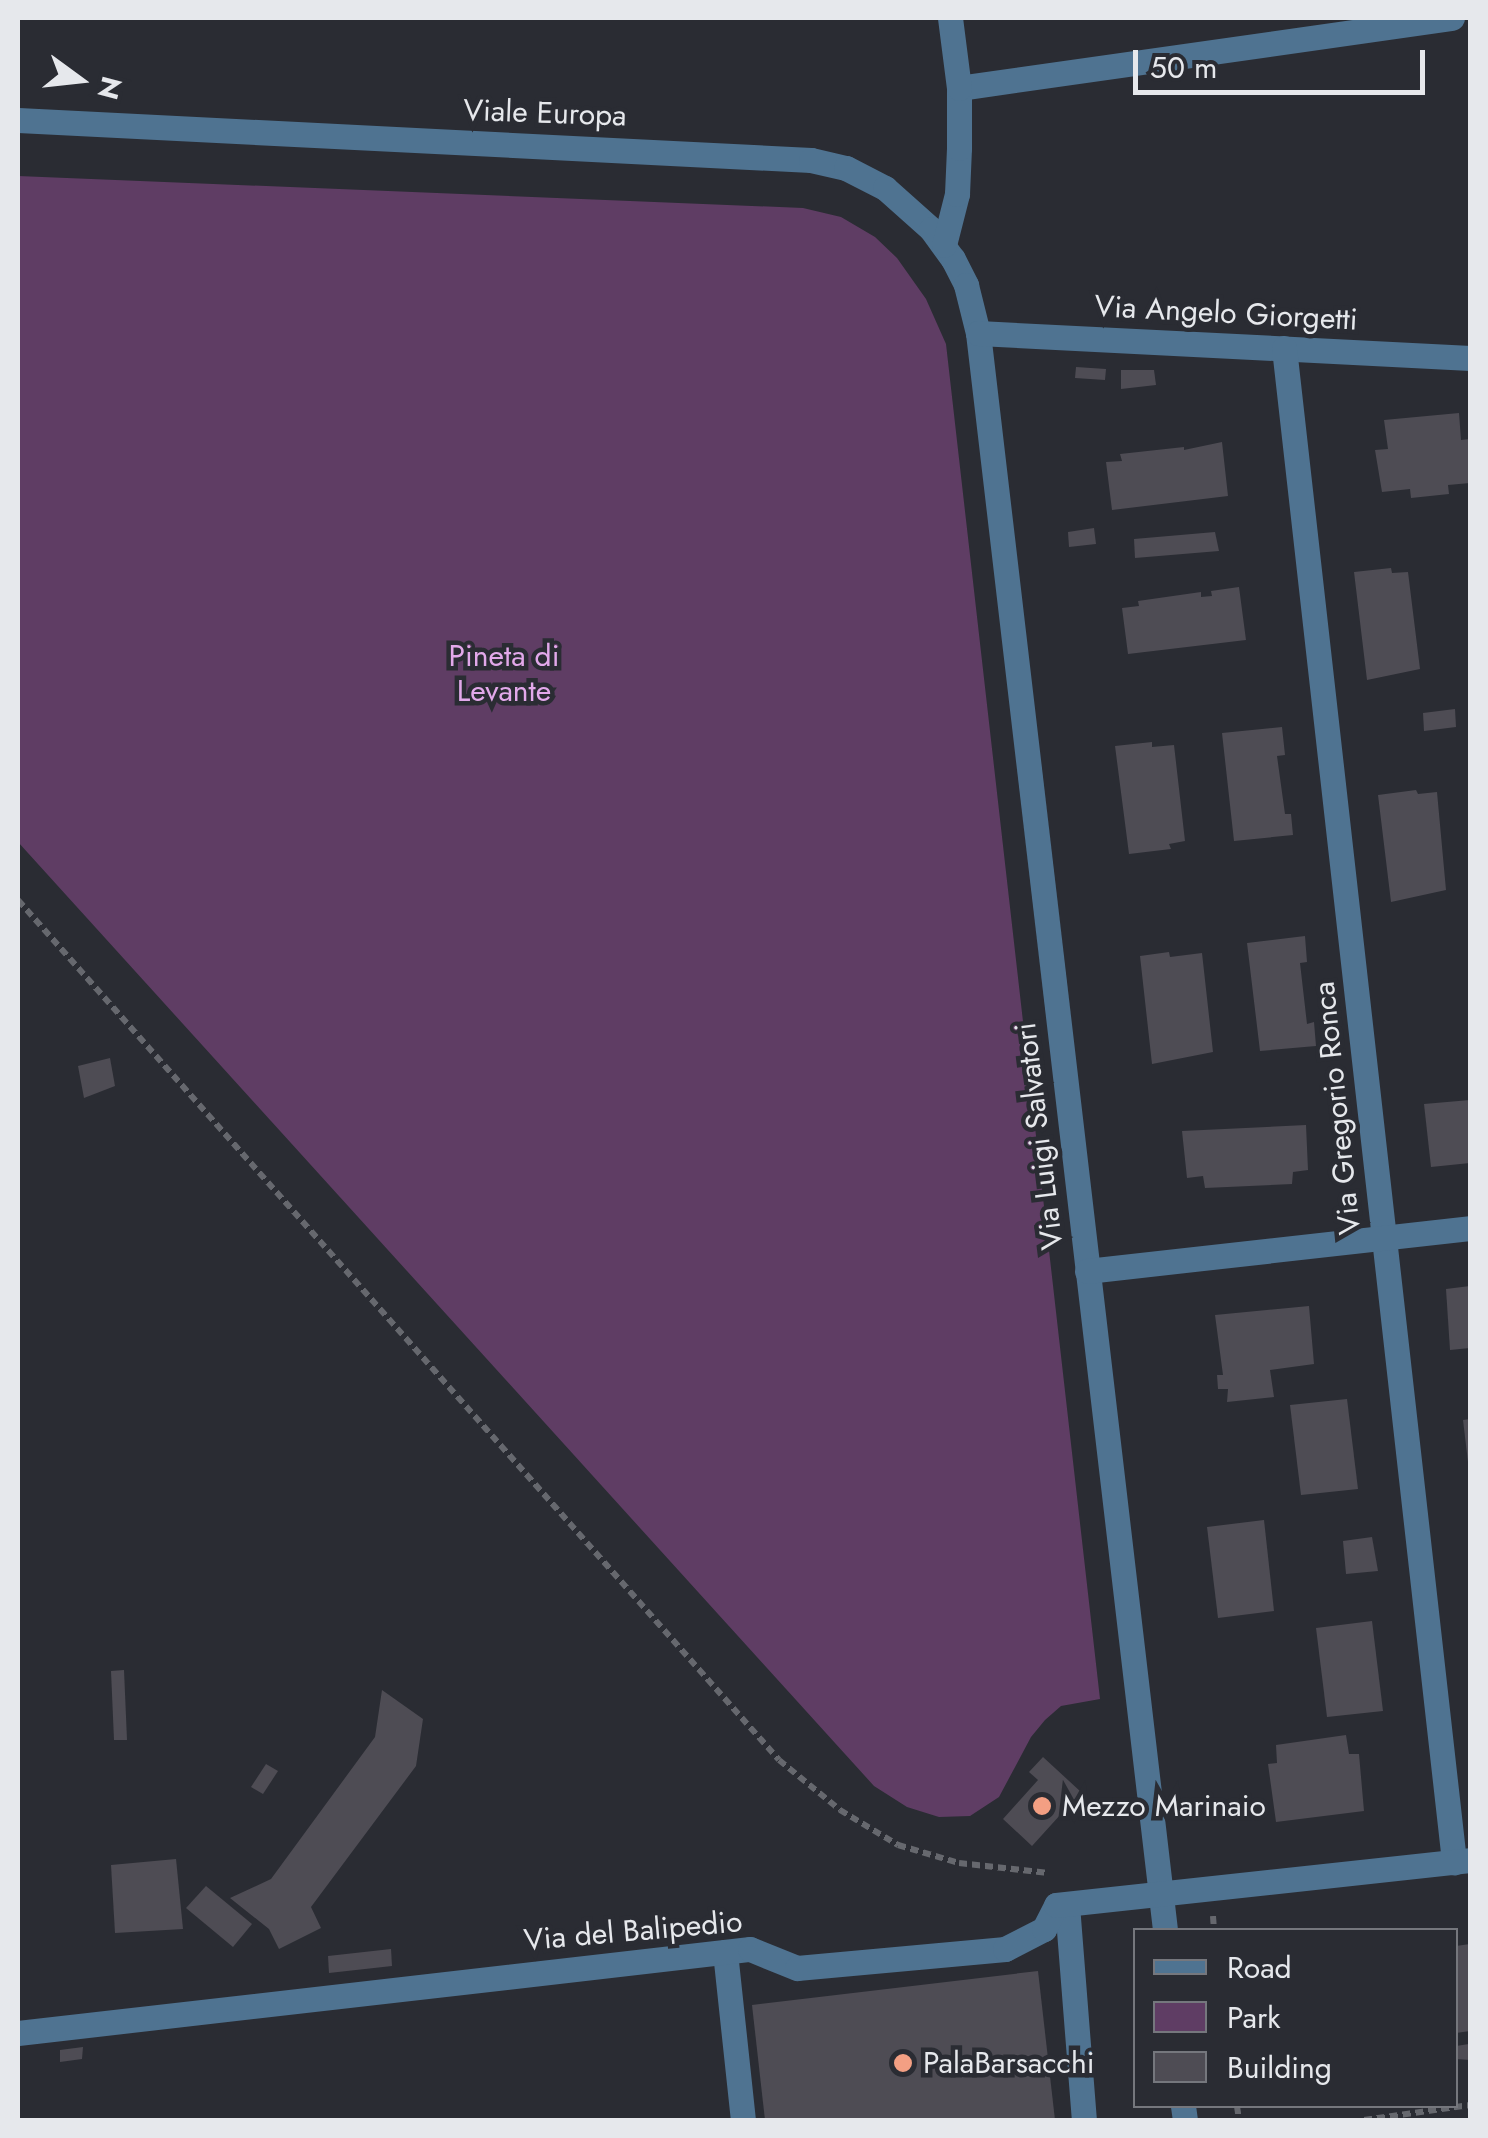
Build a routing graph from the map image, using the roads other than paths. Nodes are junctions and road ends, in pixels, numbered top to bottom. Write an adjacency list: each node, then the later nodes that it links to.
1 (950, 18): 3 (street)
2 (1452, 18): 3 (street)
3 (959, 88): 5 (street)
4 (18, 120): 5 (street, Viale Europa)
5 (944, 245): 6 (street, Viale Europa)
6 (978, 333): 7 (street, Via Angelo Giorgetti); 11 (street, Via Luigi Salvatori)
7 (1284, 348): 8 (street, Via Angelo Giorgetti); 10 (street, Via Gregorio Ronca)
8 (1470, 358)
9 (1470, 1228): 10 (street)
10 (1384, 1237): 11 (street); 12 (street, Via Gregorio Ronca)
11 (1087, 1271): 13 (street, Via Luigi Salvatori)
12 (1462, 1861): 13 (street)
13 (1162, 1897): 14 (street); 15 (street, Via Luigi Salvatori)
14 (1067, 1906): 16 (street, Via del Balipedio); 19 (street)
15 (1166, 1928)
16 (725, 1952): 17 (street, Via del Balipedio); 18 (street)
17 (18, 2032)
18 (743, 2120)
19 (1084, 2120)

